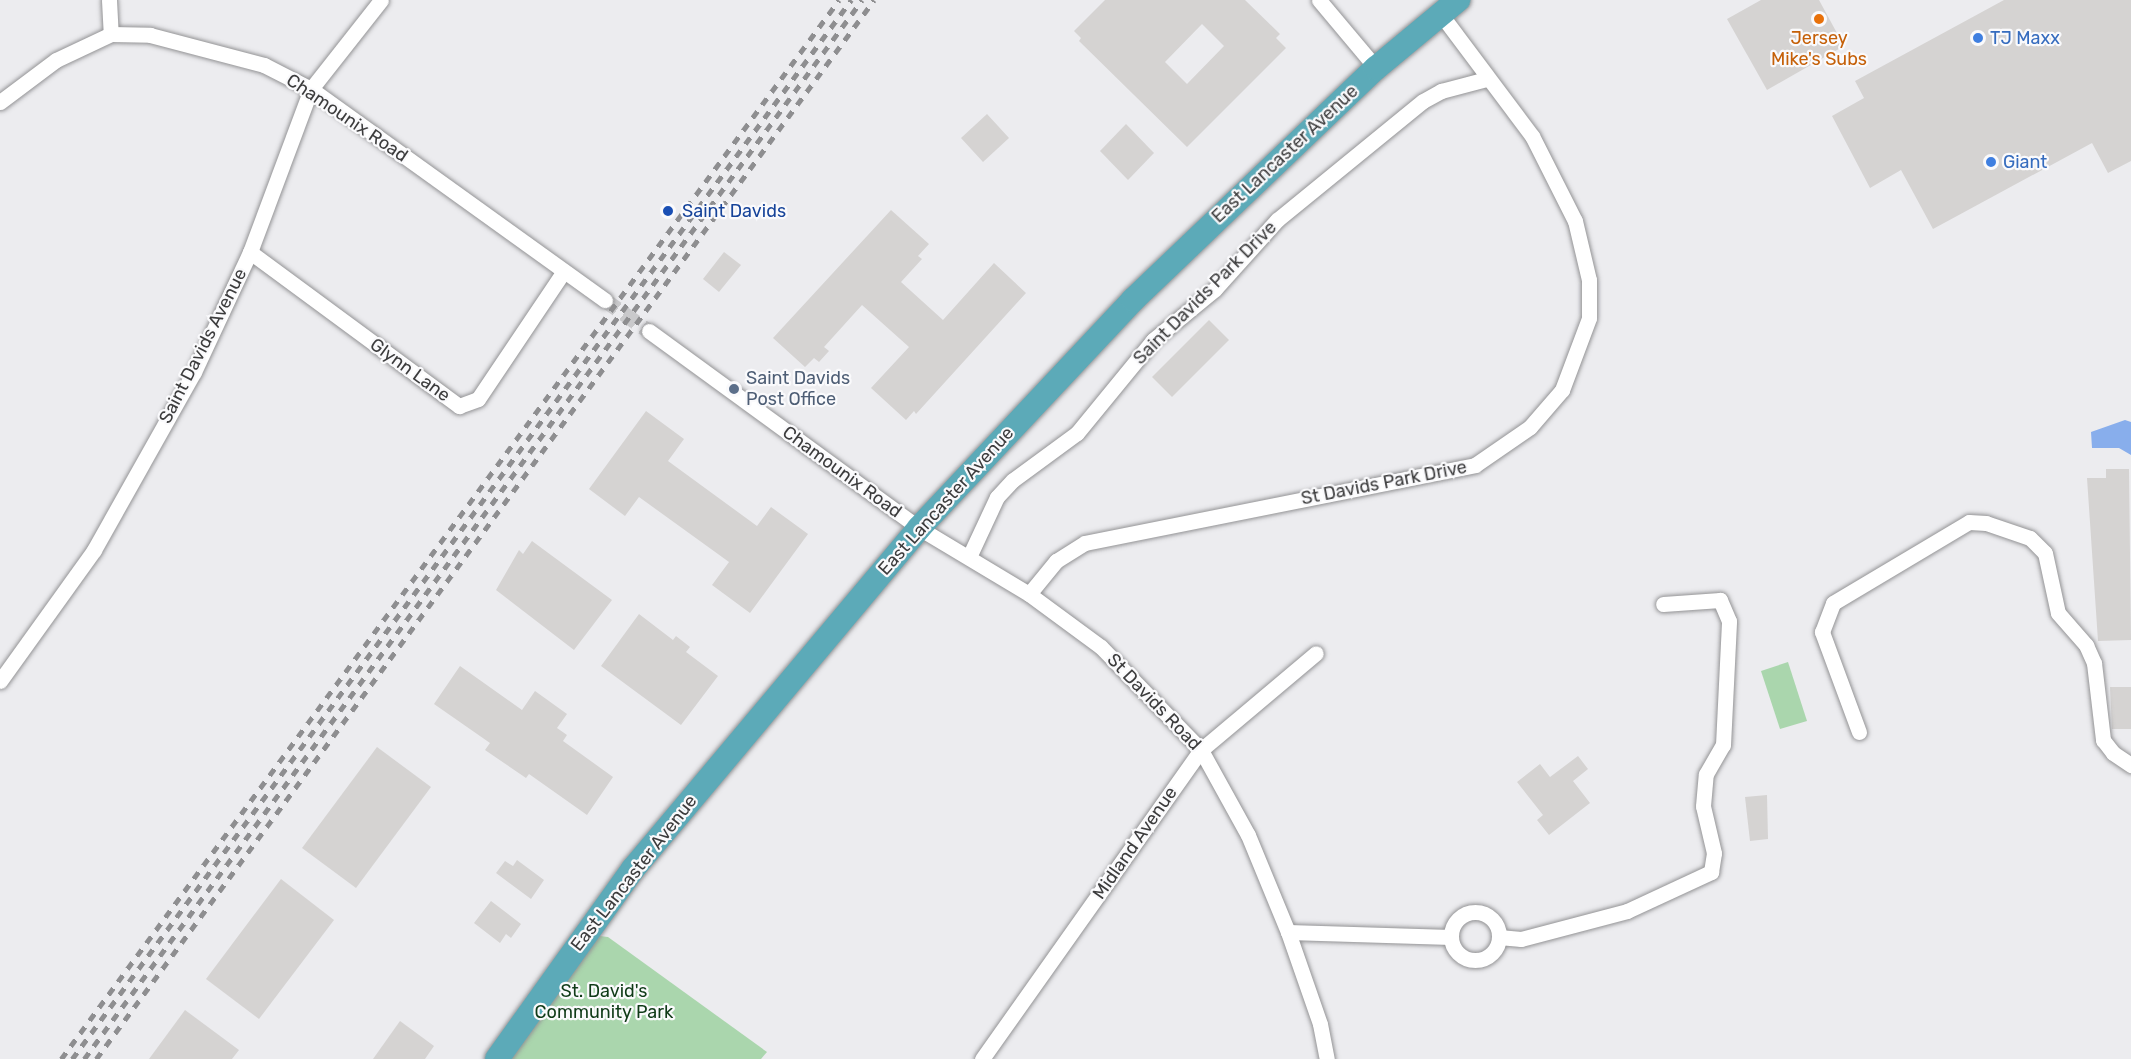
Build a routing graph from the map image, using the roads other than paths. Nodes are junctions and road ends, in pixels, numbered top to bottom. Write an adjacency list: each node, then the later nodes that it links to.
1 (109, 0): 5 (street)
2 (381, 0): 8 (street, Saint Davids Avenue)
3 (1319, 0): 6 (street)
4 (1449, 7): 6 (highway, East Lancaster Avenue); 7 (street, St Davids Park Drive)
5 (111, 34): 8 (street, Chamounix Road); 9 (street, Chamounix Road)
6 (1376, 68): 14 (highway, East Lancaster Avenue)
7 (1486, 79): 15 (street, Saint Davids Park Drive); 16 (street, St Davids Park Drive)
8 (310, 89): 10 (street, Saint Davids Avenue); 11 (street, Chamounix Road)
9 (0, 102)
10 (250, 252): 11 (street, Glynn Lane); 19 (street, Saint Davids Avenue)
11 (564, 271): 12 (street, Chamounix Road)
12 (605, 300)
13 (649, 331): 14 (street, Chamounix Road)
14 (919, 528): 15 (street, St Davids Road); 26 (highway, East Lancaster Avenue)
15 (969, 556): 16 (street, St Davids Road)
16 (1029, 594): 21 (street, St Davids Road)
17 (1663, 604): 25 (street)
18 (1316, 653): 21 (street, Midland Avenue)
19 (0, 681)
20 (1859, 732): 22 (street)
21 (1201, 750): 23 (street, St Davids Road); 27 (street, Midland Avenue)
22 (2131, 765)
23 (1288, 932): 24 (street); 28 (street, St Davids Road)
24 (1451, 937): 25 (street); 25 (street)
25 (1499, 937)
26 (497, 1059)
27 (982, 1059)
28 (1327, 1059)

